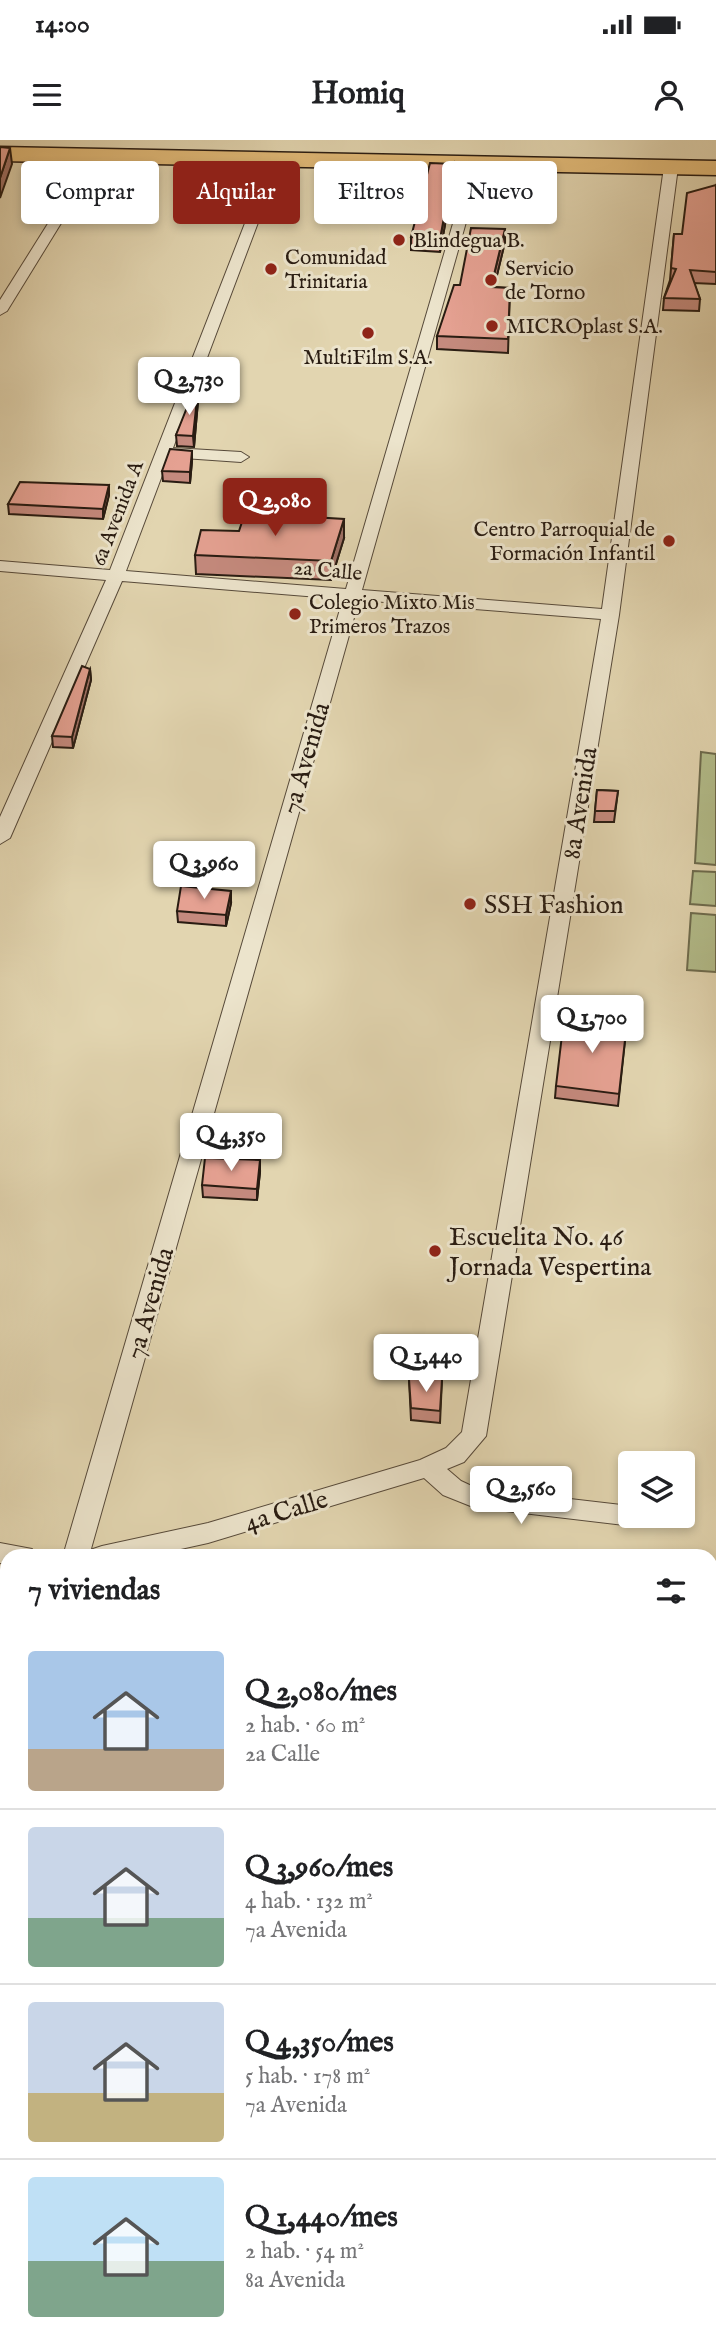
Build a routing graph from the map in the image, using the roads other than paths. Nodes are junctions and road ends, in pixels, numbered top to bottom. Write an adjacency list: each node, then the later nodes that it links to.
1 (95, 148): 2 (highway); 3 (highway); 6 (highway); 9 (street)
2 (0, 154)
3 (276, 159): 4 (highway); 10 (street, 6a Avenida A)
4 (442, 161)
5 (557, 164): 7 (highway)
6 (716, 165): 7 (highway)
7 (671, 167): 15 (street, 8a Avenida)
8 (459, 224): 14 (street, 7a Avenida)
9 (0, 311)
10 (163, 452): 11 (street); 13 (street, 6a Avenida A)
11 (241, 457)
12 (0, 566): 13 (street, 2a Calle)
13 (116, 576): 14 (street, 2a Calle); 16 (street, 6a Avenida A)
14 (352, 595): 15 (street, 2a Calle); 20 (street, 7a Avenida)
15 (610, 615): 17 (street, 8a Avenida)
16 (0, 838)
17 (474, 1436): 18 (street, 4a Calle)
18 (428, 1468): 19 (street); 21 (street, 4a Calle)
19 (618, 1514)
20 (78, 1549)
21 (134, 1549)

